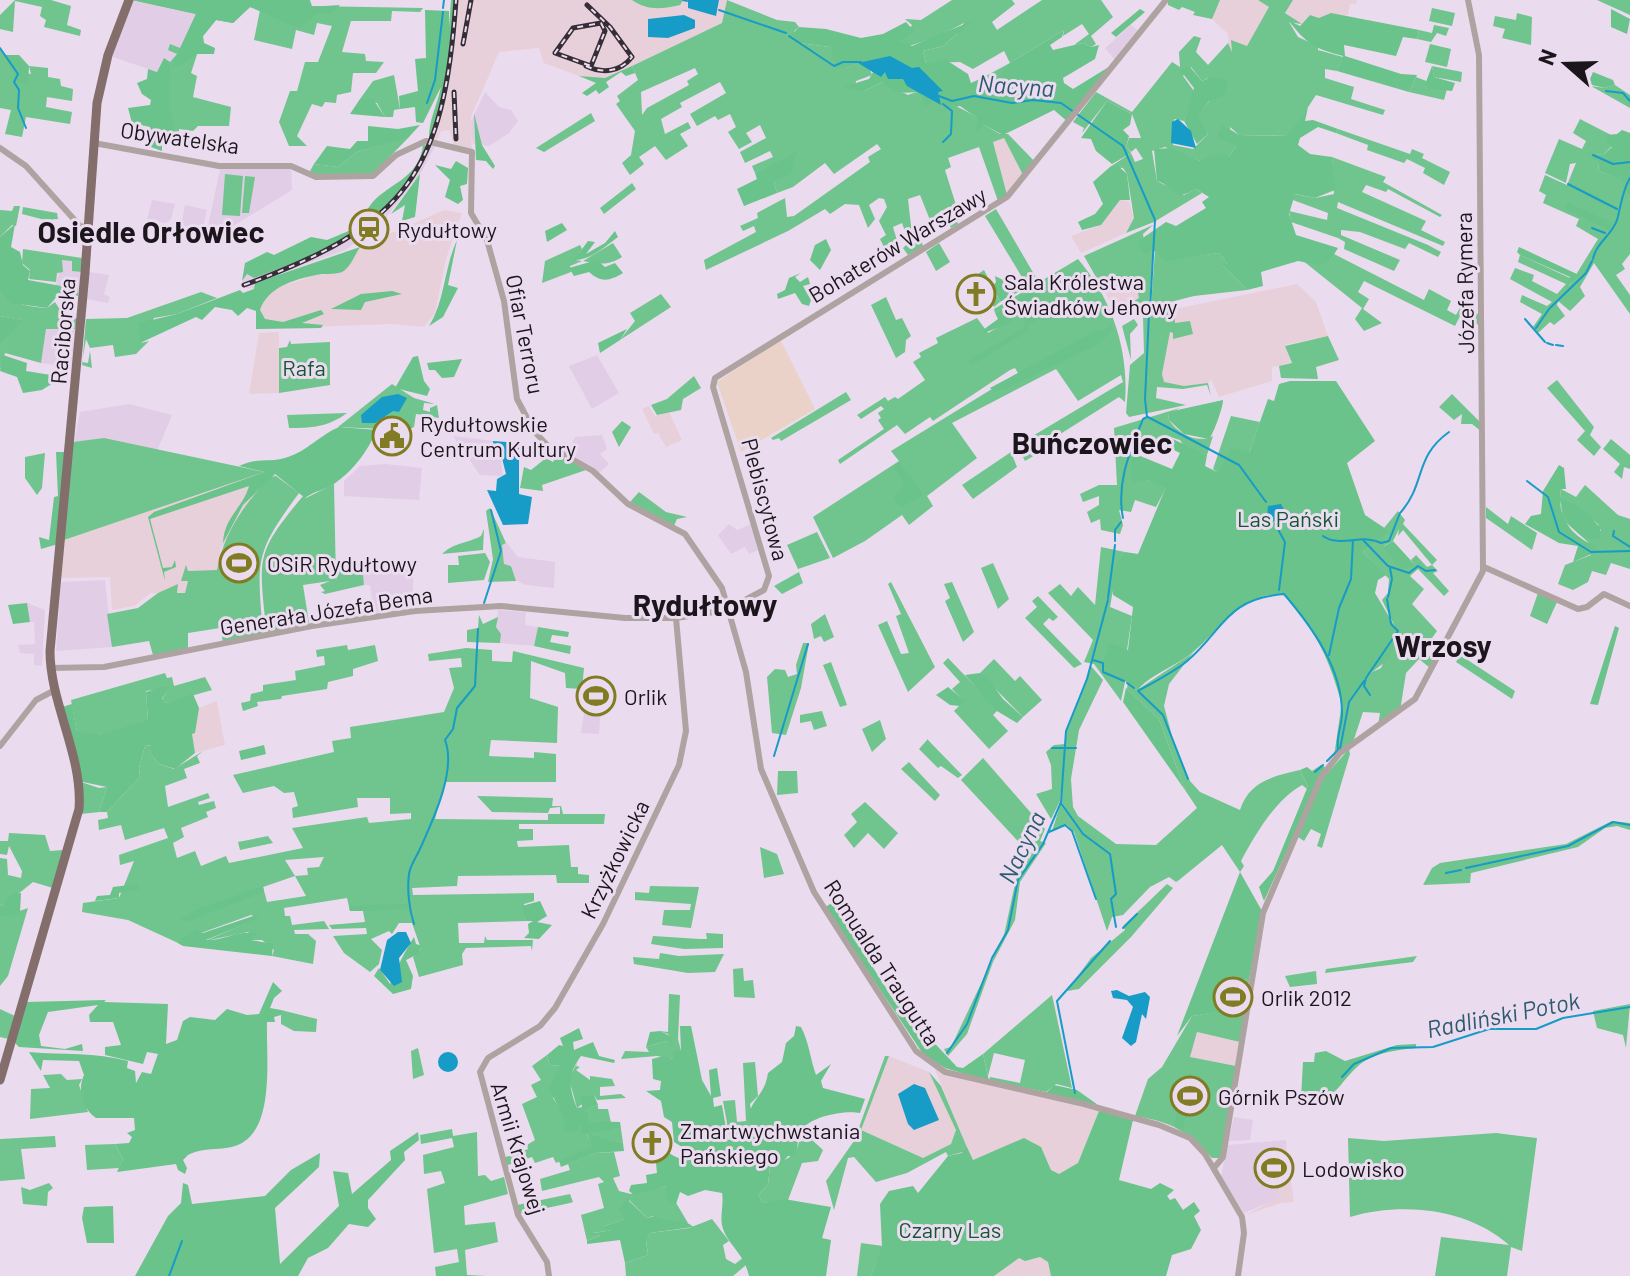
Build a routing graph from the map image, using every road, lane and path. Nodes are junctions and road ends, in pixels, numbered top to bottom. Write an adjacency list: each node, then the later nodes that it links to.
1 (129, 0): 5 (main road, Raciborska)
2 (1166, 0): 8 (street, Bohaterów Warszawy)
3 (1468, 0): 9 (street, Józefa Rymera)
4 (439, 142): 5 (street, Obywatelska); 11 (street, Ofiar Terroru)
5 (94, 143): 7 (main road, Raciborska)
6 (0, 148): 7 (street)
7 (85, 227): 13 (main road, Raciborska)
8 (714, 379): 11 (street, Plebiscytowa)
9 (1484, 569): 10 (street); 18 (street)
10 (1630, 606)
11 (728, 609): 12 (street, Generała Józefa Bema); 18 (street, Romualda Traugutta)
12 (678, 618): 13 (street, Generała Józefa Bema); 16 (street, Krzyżkowicka)
13 (54, 668): 14 (main road, Raciborska)
14 (55, 690): 15 (street); 17 (main road, Raciborska)
15 (0, 746)
16 (480, 1072): 19 (street, Armii Krajowej)
17 (0, 1080)
18 (1214, 1168): 20 (street, Romualda Traugutta)
19 (549, 1276)
20 (1238, 1276)

